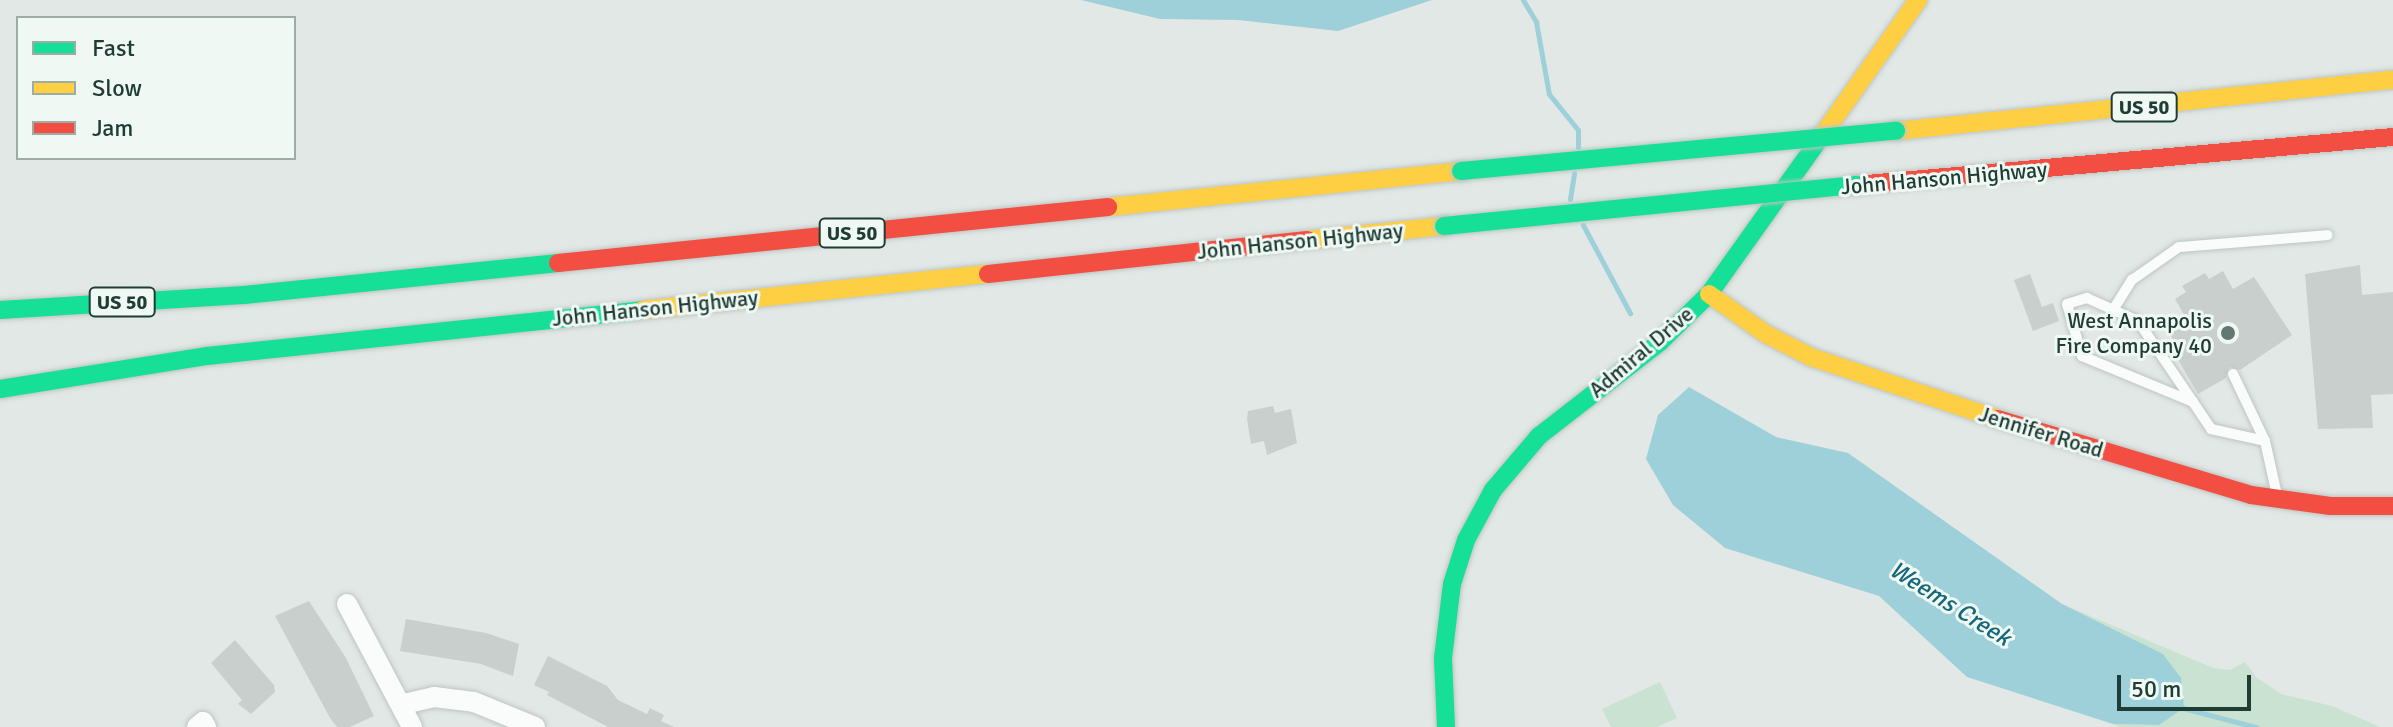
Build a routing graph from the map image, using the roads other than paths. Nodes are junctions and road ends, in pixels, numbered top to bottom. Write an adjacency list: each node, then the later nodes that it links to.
1 (1918, 0): 5 (main road, Admiral Drive)
2 (2393, 80): 6 (main road, US 50, bridge)
3 (2388, 138): 10 (main road, John Hanson Highway, bridge)
4 (2328, 235): 9 (lane)
5 (1709, 294): 16 (main road, Jennifer Road); 24 (main road, Admiral Drive)
6 (244, 295): 7 (main road); 8 (main road, US 50)
7 (0, 296)
8 (0, 310)
9 (2113, 310): 14 (lane); 14 (lane)
10 (207, 356): 11 (main road); 13 (main road)
11 (32, 364)
12 (2233, 374): 15 (lane)
13 (0, 389)
14 (2193, 402): 15 (lane)
15 (2265, 441): 16 (lane)
16 (2278, 501): 17 (main road, Jennifer Road)
17 (2393, 506)
18 (347, 604): 19 (street)
19 (404, 704): 22 (street); 23 (street)
20 (197, 727): 21 (street)
21 (206, 727)
22 (412, 727)
23 (535, 727)
24 (1446, 727)

